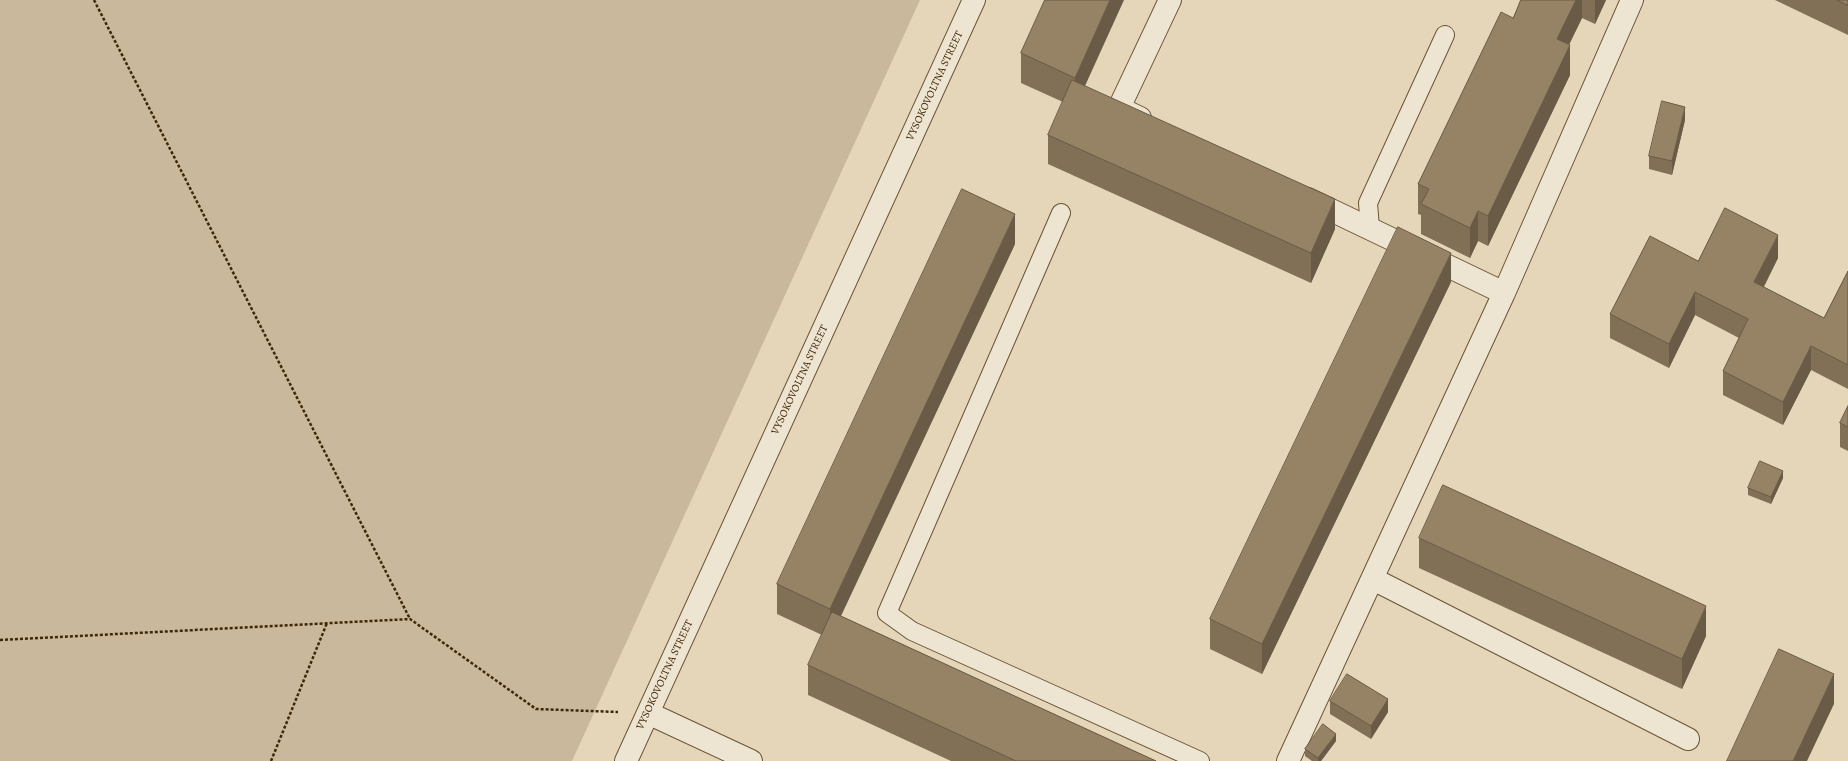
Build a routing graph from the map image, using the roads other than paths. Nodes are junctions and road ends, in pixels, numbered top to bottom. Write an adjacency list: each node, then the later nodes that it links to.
1 (974, 0): 11 (street, VYSOKOVOLTNA STREET)
2 (1170, 0): 5 (street)
3 (1632, 0): 9 (street)
4 (1445, 35): 8 (lane)
5 (1155, 125)
6 (1291, 190): 8 (street)
7 (1061, 214): 15 (lane)
8 (1370, 228): 9 (street)
9 (1504, 293): 10 (street)
10 (1373, 580): 12 (street); 16 (street)
11 (648, 713): 13 (street, VYSOKOVOLTNA STREET); 14 (street)
12 (1688, 739)
13 (626, 761)
14 (751, 761)
15 (1200, 761)
16 (1288, 761)

